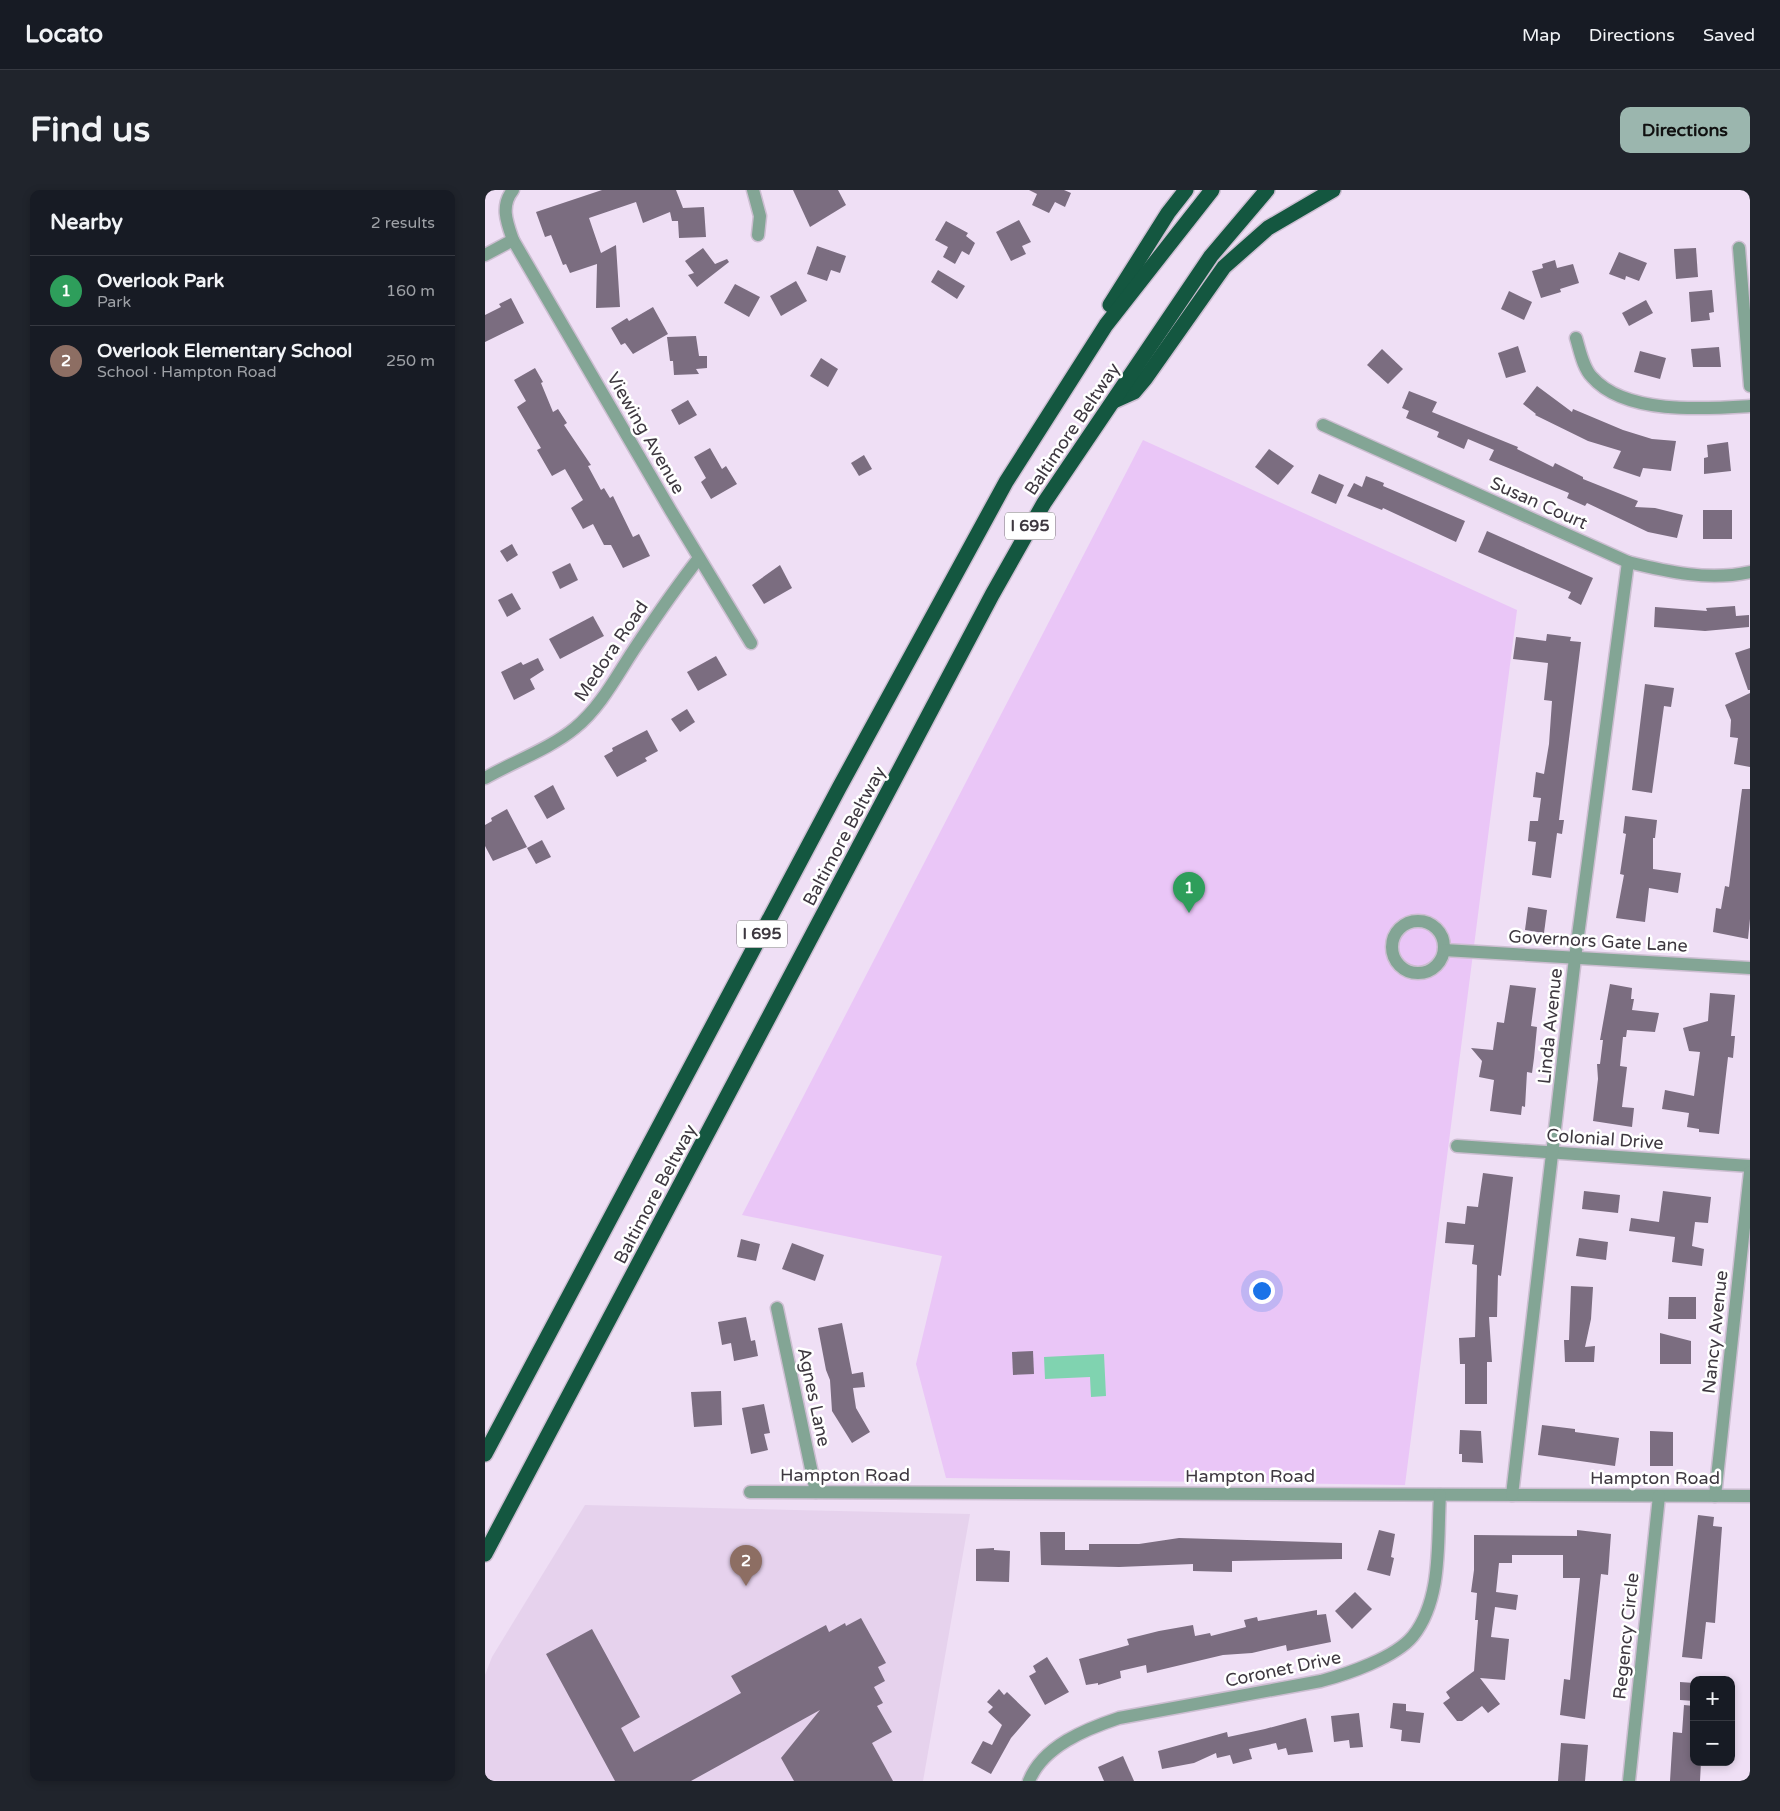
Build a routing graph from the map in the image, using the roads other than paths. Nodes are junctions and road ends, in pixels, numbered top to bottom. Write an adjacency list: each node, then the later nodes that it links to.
1 (513, 190): 8 (street, Viewing Avenue)
2 (753, 190): 7 (street)
3 (1186, 190): 15 (highway)
4 (1212, 190): 15 (highway, Baltimore Beltway / I 695)
5 (1267, 190): 13 (highway, Baltimore Beltway / I 695)
6 (1333, 190): 13 (highway)
7 (758, 235)
8 (513, 240): 10 (street); 17 (street, Viewing Avenue)
9 (1739, 248): 12 (street)
10 (485, 255)
11 (1576, 338): 14 (street)
12 (1750, 386)
13 (1112, 402): 38 (highway, Baltimore Beltway / I 695)
14 (1750, 406)
15 (1046, 417): 30 (highway, Baltimore Beltway / I 695)
16 (1323, 425): 18 (street, Susan Court)
17 (699, 558): 20 (street, Viewing Avenue); 21 (street, Medora Road)
18 (1628, 562): 19 (street, Susan Court); 23 (street, Linda Avenue)
19 (1750, 572)
20 (751, 642)
21 (485, 778)
22 (1444, 950): 22 (street); 23 (street, Governors Gate Lane)
23 (1575, 958): 24 (street, Governors Gate Lane); 26 (street, Linda Avenue)
24 (1750, 968)
25 (1457, 1146): 26 (street, Colonial Drive)
26 (1553, 1153): 27 (street, Colonial Drive); 34 (street, Linda Avenue)
27 (1750, 1166)
28 (1750, 1172): 36 (street, Nancy Avenue)
29 (777, 1308): 32 (street, Agnes Lane)
30 (485, 1454)
31 (750, 1492): 32 (street, Hampton Road)
32 (816, 1492): 33 (street, Hampton Road)
33 (1440, 1495): 34 (street, Hampton Road); 39 (street, Coronet Drive)
34 (1512, 1495): 35 (street, Hampton Road)
35 (1659, 1496): 36 (street, Hampton Road); 40 (street, Regency Circle)
36 (1715, 1496): 37 (street, Hampton Road)
37 (1750, 1496)
38 (485, 1554)
39 (1029, 1781)
40 (1629, 1781)

